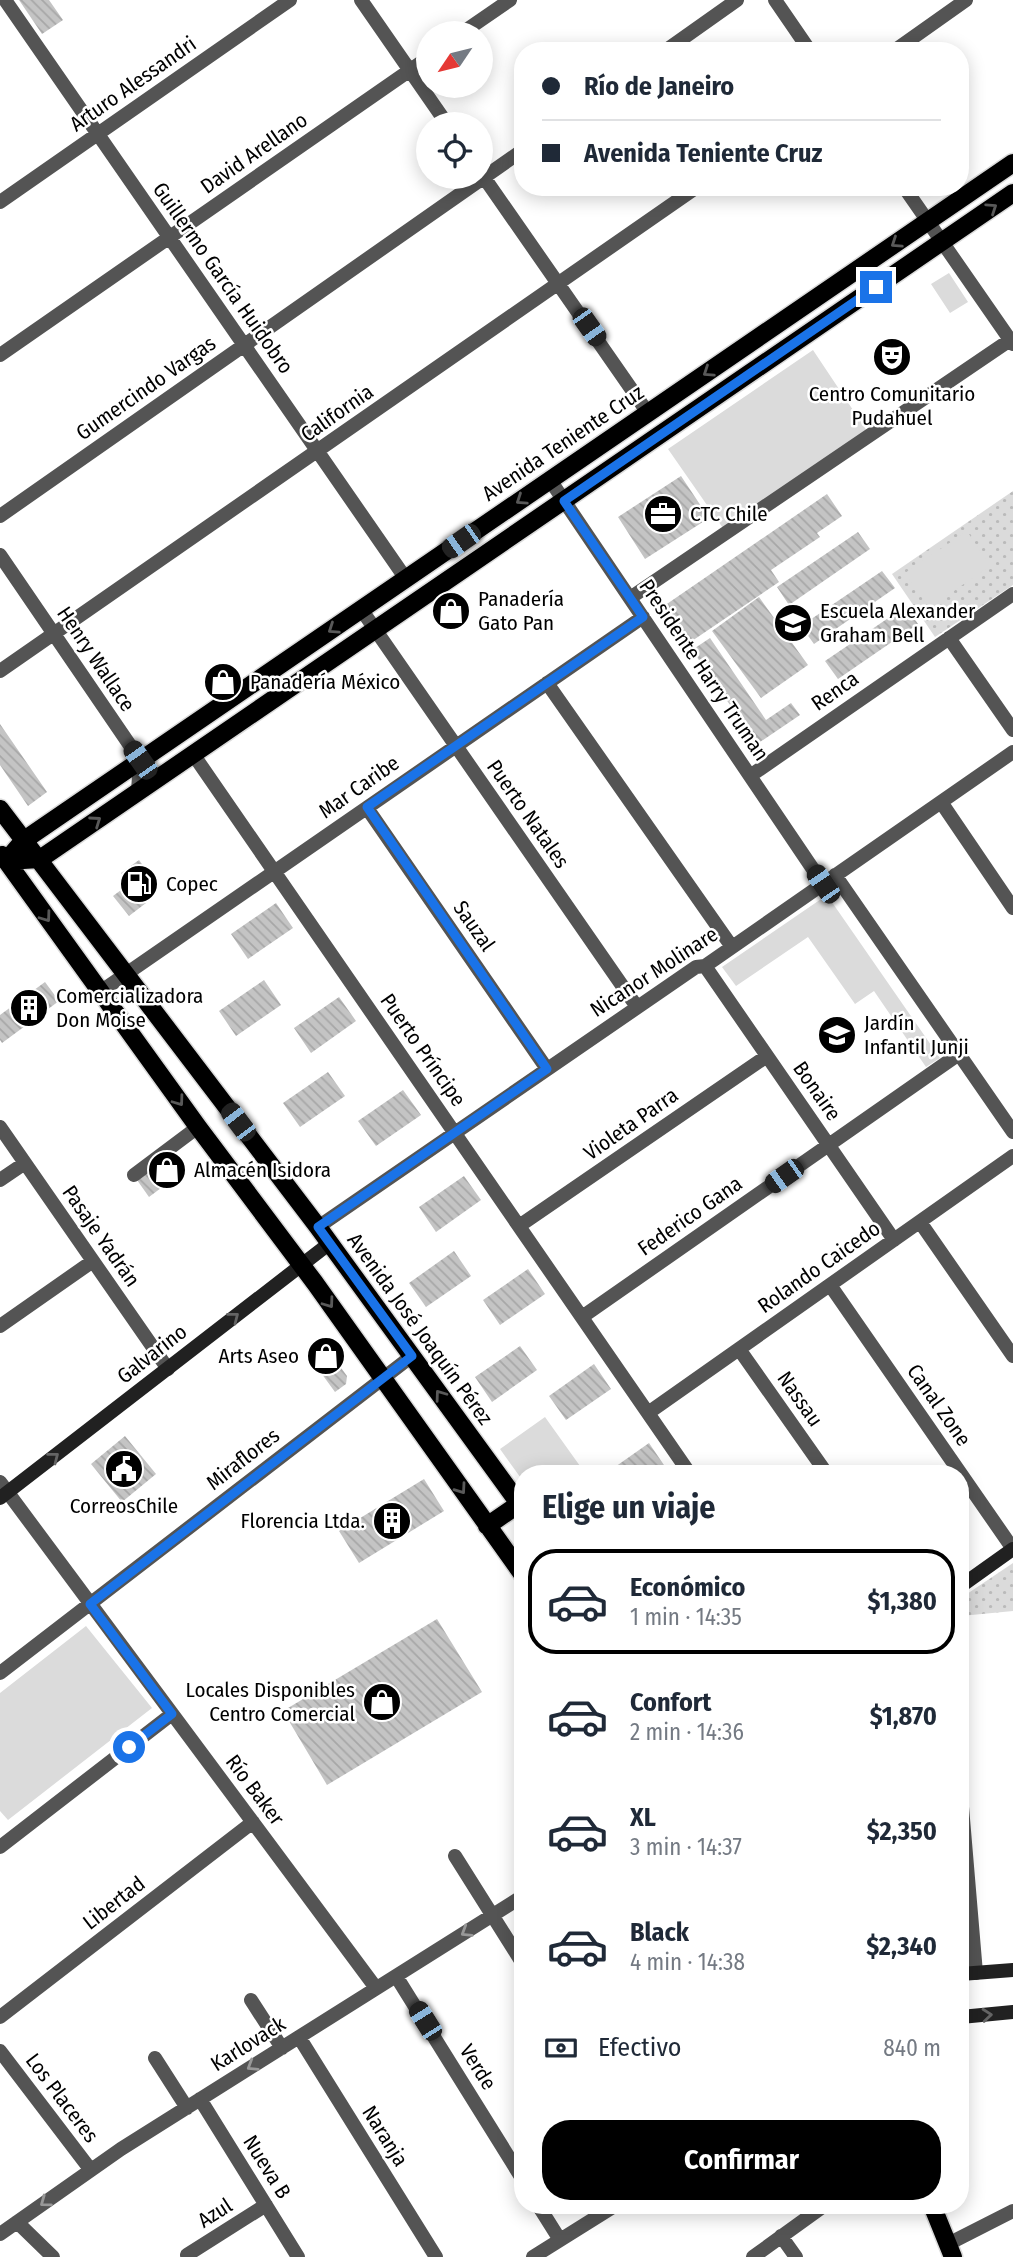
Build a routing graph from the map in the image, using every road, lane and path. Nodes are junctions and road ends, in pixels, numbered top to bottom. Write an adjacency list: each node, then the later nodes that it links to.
1 (5, 0): 15 (street, Guillermo García Huidobro)
2 (290, 0): 15 (street, Arturo Alessandri)
3 (361, 0): 13 (street)
4 (510, 0): 8 (street)
5 (737, 0): 9 (street)
6 (775, 0): 10 (street)
7 (966, 0): 11 (street)
8 (479, 21)
9 (678, 42)
10 (804, 42)
11 (907, 42)
12 (416, 66): 13 (street, David Arellano)
13 (410, 70): 14 (street); 28 (street, David Arellano)
14 (439, 112)
15 (98, 134): 26 (street, Arturo Alessandri); 28 (street, Guillermo García Huidobro)
16 (514, 156): 18 (street, Gumercindo Vargas)
17 (1013, 163): 21 (main road, Avenida Teniente Cruz)
18 (493, 169)
19 (463, 189): 32 (street, Gumercindo Vargas)
20 (493, 189): 30 (street)
21 (969, 193)
22 (1013, 193): 29 (main road, one-way to 22)
23 (684, 196): 30 (street, California)
24 (910, 196): 27 (street)
25 (965, 196): 27 (main road, Avenida Teniente Cruz)
26 (0, 202)
27 (928, 221): 29 (street); 34 (main road, Avenida Teniente Cruz, one-way to 34)
28 (169, 238): 32 (street, Guillermo García Huidobro); 33 (street, David Arellano)
29 (942, 242): 31 (street); 37 (main road)
30 (558, 283): 34 (street); 35 (street, California)
31 (1012, 342): 42 (street)
32 (244, 345): 35 (street, Guillermo García Huidobro); 38 (street, Gumercindo Vargas)
33 (0, 355)
34 (649, 413): 36 (main road, Avenida Teniente Cruz)
35 (318, 452): 40 (street, Guillermo García Huidobro); 46 (street, California)
36 (550, 480): 37 (street, Presidente Harry Truman); 40 (main road, Avenida Teniente Cruz, one-way to 40)
37 (564, 501): 42 (street, Presidente Harry Truman); 45 (main road)
38 (0, 516)
39 (0, 555): 46 (street, Henry Wallace)
40 (406, 579): 43 (main road, Avenida Teniente Cruz)
41 (1013, 594): 47 (street, Renca)
42 (630, 598): 44 (street, Presidente Harry Truman)
43 (361, 609): 45 (street, Puerto Natales); 54 (main road, Avenida Teniente Cruz, one-way to 54)
44 (643, 617): 49 (street, Mar Caribe); 55 (street, Presidente Harry Truman)
45 (375, 629): 51 (street, Puerto Natales); 53 (main road)
46 (54, 634): 48 (street, California); 54 (street, Henry Wallace)
47 (948, 638): 50 (street); 55 (street, Renca)
48 (0, 671)
49 (547, 683): 51 (street, Mar Caribe); 66 (street)
50 (1013, 730)
51 (456, 746): 58 (street, Mar Caribe); 70 (street, Puerto Natales)
52 (1013, 752): 57 (street, Nicanor Molinare)
53 (193, 754): 56 (main road); 63 (street, Puerto Príncipe)
54 (140, 760): 56 (street); 60 (main road, Avenida Teniente Cruz)
55 (750, 776): 64 (street, Presidente Harry Truman)
56 (138, 792): 61 (main road, one-way to 56)
57 (941, 802): 64 (street, Nicanor Molinare); 65 (street)
58 (367, 807): 63 (street, Mar Caribe); 73 (street, Sauzal)
59 (0, 809): 60 (main road, Avenida José Joaquín Pérez)
60 (23, 841): 61 (main road, Avenida José Joaquín Pérez); 62 (main road, Avenida Teniente Cruz)
61 (40, 859): 62 (main road); 68 (main road, Avenida José Joaquín Pérez)
62 (2, 860): 69 (main road, one-way to 69)
63 (274, 872): 68 (street, Mar Caribe); 77 (street, Puerto Príncipe)
64 (829, 880): 66 (street, Nicanor Molinare); 71 (street, Presidente Harry Truman)
65 (1013, 908)
66 (732, 947): 67 (street, Nicanor Molinare)
67 (705, 966): 70 (street, Nicanor Molinare); 72 (street, Bonaire)
68 (126, 974): 69 (street, Mar Caribe); 85 (main road, Avenida José Joaquín Pérez)
69 (100, 992): 75 (main road, one-way to 75)
70 (637, 1007): 73 (street, Nicanor Molinare)
71 (959, 1054): 76 (street, Presidente Harry Truman); 78 (street, Federico Gana)
72 (767, 1056): 78 (street, Bonaire); 84 (street, Violeta Parra)
73 (547, 1069): 77 (street, Nicanor Molinare)
74 (0, 1127): 80 (street, Pasaje Yadrán)
75 (198, 1127): 81 (street); 89 (main road)
76 (1013, 1132)
77 (455, 1133): 84 (street, Puerto Príncipe); 85 (street, Nicanor Molinare)
78 (829, 1145): 86 (street, Bonaire); 91 (street, Federico Gana)
79 (1013, 1156): 83 (street, Rolando Caicedo)
80 (25, 1163): 82 (street); 88 (street, Pasaje Yadrán)
81 (134, 1175)
82 (0, 1180)
83 (920, 1222): 86 (street, Rolando Caicedo); 95 (street)
84 (519, 1226): 91 (street, Puerto Príncipe)
85 (318, 1227): 87 (main road, Avenida José Joaquín Pérez)
86 (894, 1240): 90 (street, Rolando Caicedo)
87 (330, 1243): 89 (street, Galvarino); 94 (main road, Avenida José Joaquín Pérez)
88 (93, 1261): 92 (street); 96 (street, Pasaje Yadrán)
89 (301, 1264): 96 (street, Galvarino, one-way to 89); 97 (main road, one-way to 97)
90 (830, 1285): 93 (street, Rolando Caicedo); 101 (street, Canal Zone)
91 (582, 1317): 98 (street, Puerto Príncipe)
92 (0, 1326)
93 (739, 1349): 98 (street, Rolando Caicedo); 100 (street, Nassau)
94 (412, 1356): 97 (street, Miraflores); 104 (main road, Avenida José Joaquín Pérez, one-way to 94)
95 (1013, 1356)
96 (168, 1369): 103 (street, Galvarino, one-way to 96)
97 (382, 1377): 106 (main road, one-way to 106); 110 (street, Miraflores)
98 (648, 1413): 99 (street, Puerto Príncipe)
99 (684, 1465)
100 (821, 1465)
101 (955, 1465)
102 (969, 1486): 107 (street, Canal Zone)
103 (3, 1491): 110 (street, Río Baker)
104 (514, 1496)
105 (514, 1510): 106 (main road)
106 (487, 1526): 108 (main road)
107 (1013, 1549): 109 (street)
108 (514, 1563)
109 (969, 1580)
110 (90, 1604): 111 (street, Miraflores); 112 (street, Río Baker)
111 (0, 1673)
112 (172, 1714): 113 (street, Río Baker); 114 (street)
113 (253, 1822): 122 (street, Río Baker); 126 (street, Libertad)
114 (0, 1847)
115 (455, 1856): 117 (street)
116 (514, 1902): 117 (street, Karlovack)
117 (492, 1915): 118 (street); 121 (street, Karlovack, one-way to 121)
118 (514, 1950)
119 (1013, 1970): 120 (street)
120 (969, 1974)
121 (396, 1976): 122 (street, Karlovack); 133 (street, Verde)
122 (376, 1988): 127 (street, Karlovack)
123 (251, 2000): 128 (street)
124 (1013, 2012): 125 (street, one-way to 124)
125 (969, 2016)
126 (0, 2017)
127 (299, 2037): 128 (street, Karlovack); 149 (street, Naranja)
128 (282, 2048): 131 (street, Karlovack, one-way to 131)
129 (0, 2051): 134 (street, Los Placeres)
130 (155, 2058): 132 (street)
131 (200, 2099): 132 (street, Karlovack); 135 (street, Nueva B)
132 (187, 2108): 134 (street, Karlovack)
133 (514, 2166)
134 (90, 2169): 141 (street, Karlovack, one-way to 141)
135 (265, 2205): 146 (street, Azul); 148 (street, Nueva B)
136 (1013, 2211): 145 (street)
137 (544, 2214): 144 (street)
138 (602, 2214): 144 (street)
139 (812, 2214): 143 (street)
140 (936, 2214): 145 (main road)
141 (18, 2222): 142 (street, Karlovack); 147 (street)
142 (0, 2234)
143 (781, 2236): 151 (street); 152 (street)
144 (560, 2240): 150 (street)
145 (950, 2250)
146 (187, 2255)
147 (53, 2257)
148 (298, 2257)
149 (436, 2257)
150 (533, 2257)
151 (753, 2257)
152 (796, 2257)

